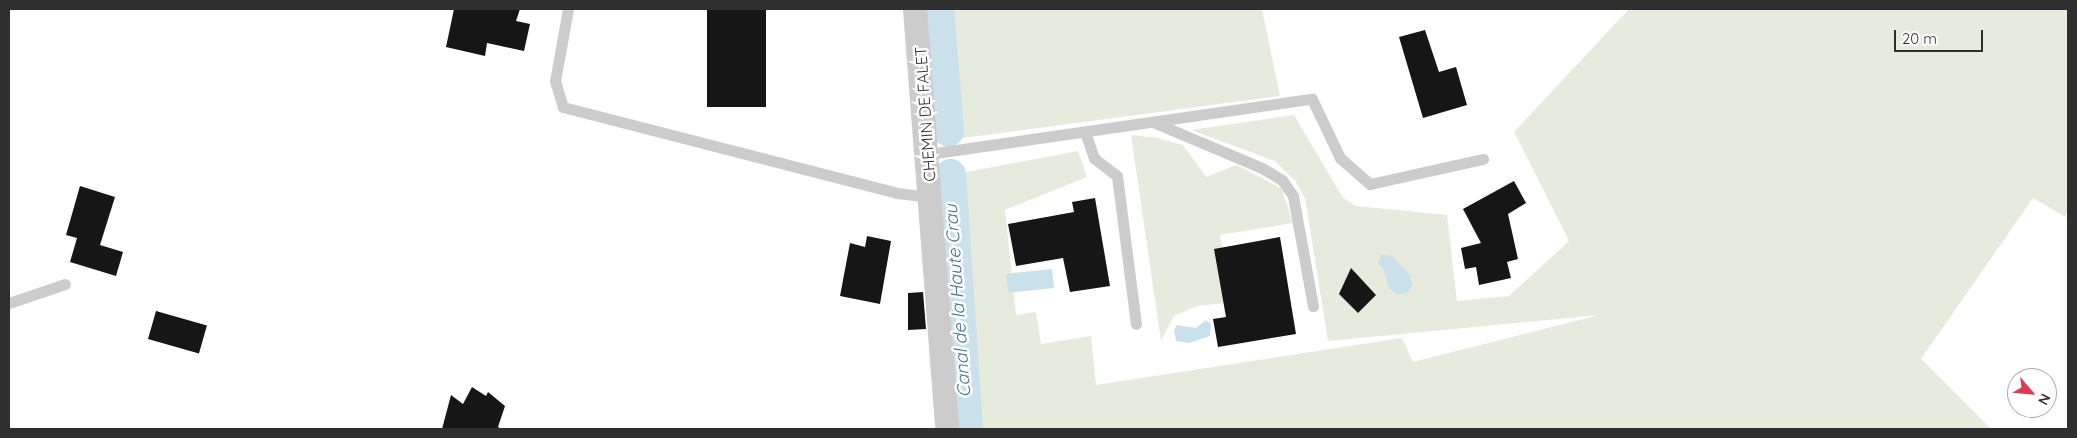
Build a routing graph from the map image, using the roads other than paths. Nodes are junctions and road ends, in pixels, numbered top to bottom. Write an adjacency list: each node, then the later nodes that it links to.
1 (568, 9): 7 (lane)
2 (915, 9): 5 (street, CHEMIN DE FALET)
3 (1153, 122): 4 (lane); 6 (lane); 10 (lane)
4 (1085, 132): 5 (lane); 11 (lane)
5 (928, 154): 7 (street, CHEMIN DE FALET)
6 (1483, 159)
7 (932, 197): 12 (street, CHEMIN DE FALET)
8 (65, 284): 9 (lane)
9 (9, 303)
10 (1313, 306)
11 (1136, 324)
12 (947, 429)

